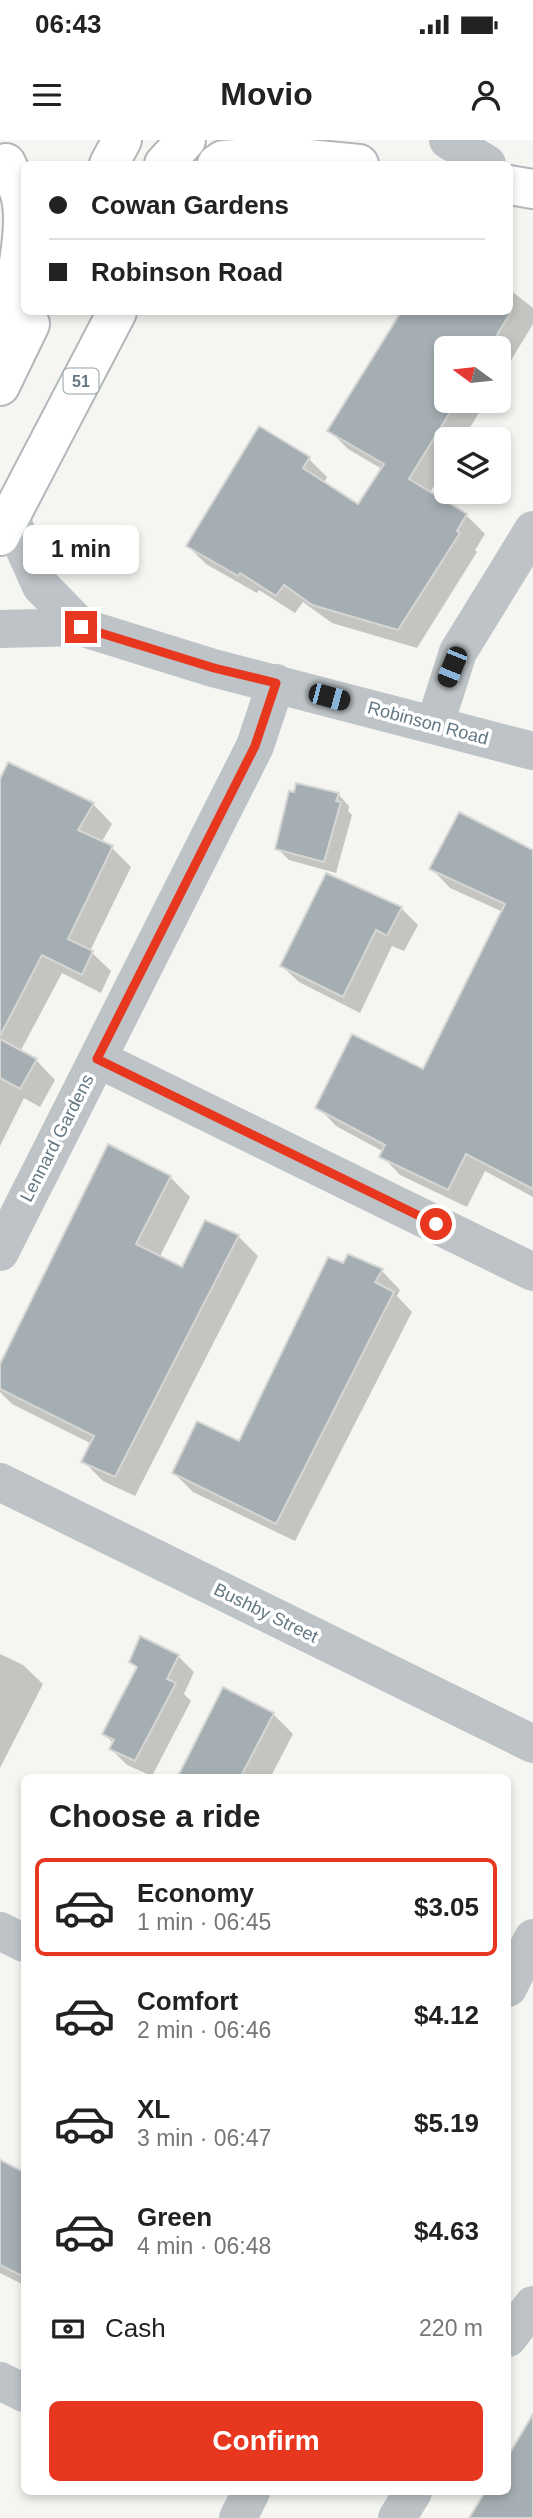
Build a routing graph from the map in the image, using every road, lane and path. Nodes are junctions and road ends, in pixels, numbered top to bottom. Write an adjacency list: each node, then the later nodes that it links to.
1 (122, 140): 5 (highway)
2 (187, 140): 6 (highway)
3 (206, 140): 7 (highway)
4 (448, 140): 10 (street)
5 (110, 161)
6 (167, 161)
7 (196, 161)
8 (222, 161): 9 (highway)
9 (329, 161)
10 (482, 161)
11 (10, 164): 14 (highway)
12 (35, 315): 15 (highway)
13 (115, 315): 16 (highway, 51)
14 (0, 346)
15 (0, 386)
16 (5, 527): 18 (street, Robinson Road)
17 (533, 530): 21 (street)
18 (81, 627): 19 (street, Robinson Road); 20 (street, Robinson Road)
19 (0, 629)
20 (276, 683): 21 (street, Robinson Road); 23 (street, Lennard Gardens)
21 (435, 724): 22 (street, Robinson Road)
22 (533, 751)
23 (97, 1059): 24 (street, Lennard Gardens); 25 (street)
24 (0, 1252)
25 (533, 1272)
26 (0, 1482): 27 (street, Bushby Street)
27 (533, 1744)
28 (0, 1931): 30 (street)
29 (533, 1938): 31 (street)
30 (21, 1942)
31 (511, 1982)
32 (533, 2305): 33 (street)
33 (511, 2334)
34 (0, 2381): 35 (street)
35 (21, 2392)
36 (411, 2495): 37 (street)
37 (397, 2518)

